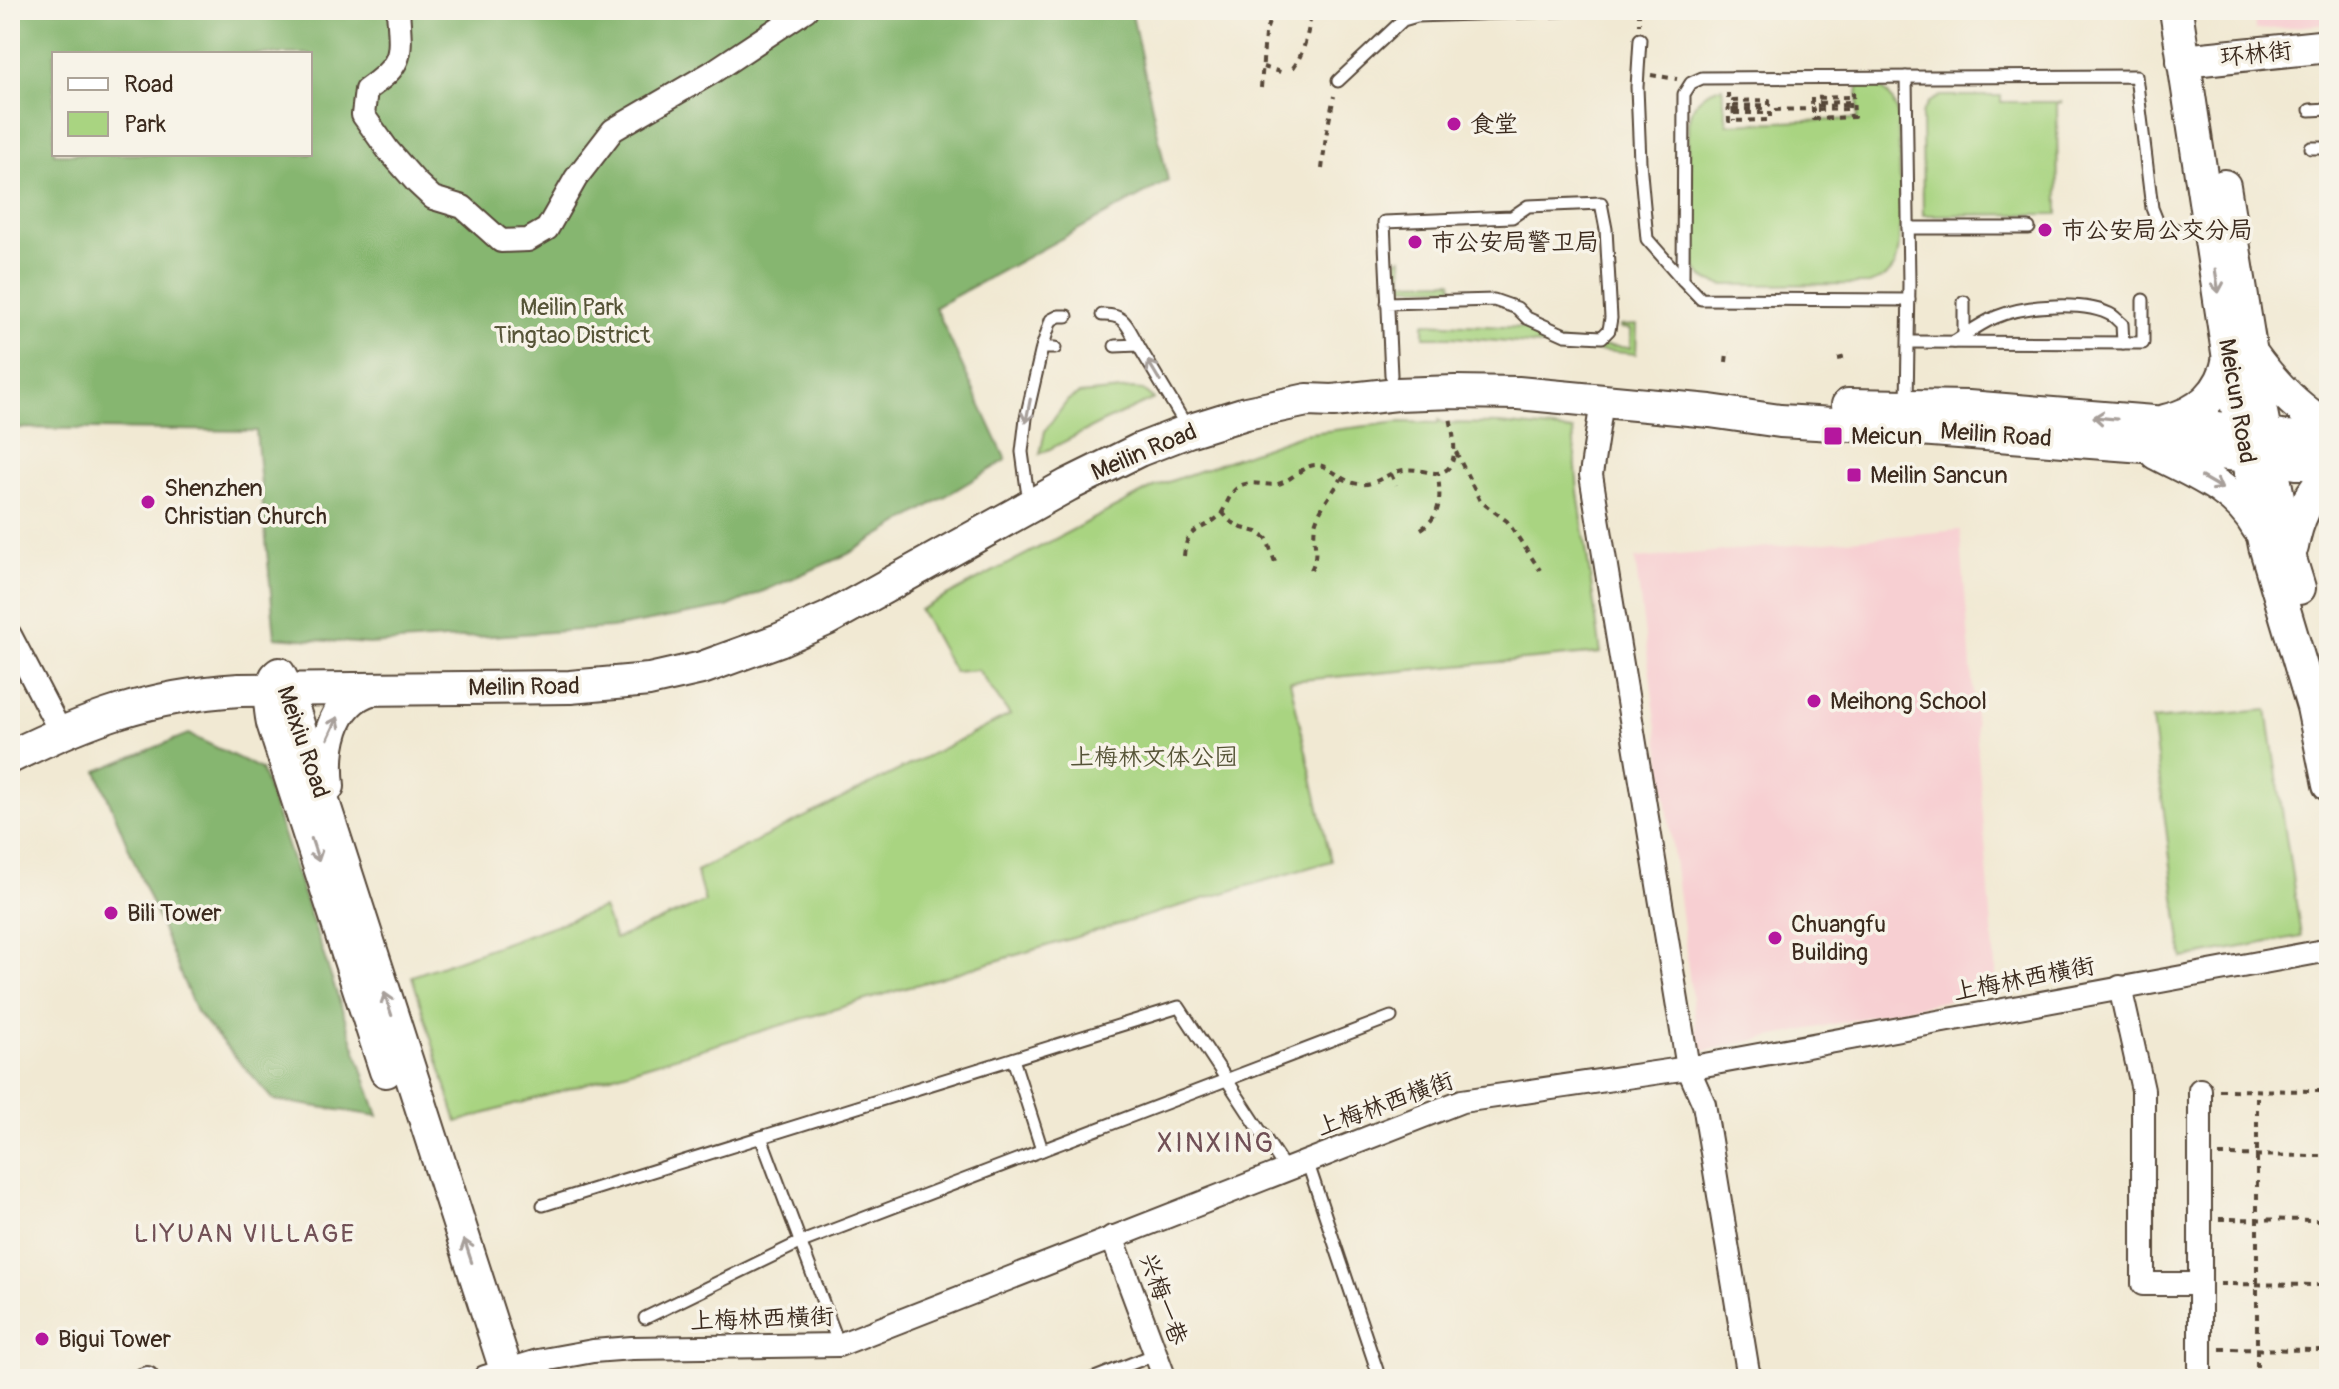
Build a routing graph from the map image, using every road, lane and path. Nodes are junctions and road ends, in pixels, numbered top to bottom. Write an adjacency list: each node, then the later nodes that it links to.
1 (398, 10): 2 (street)
2 (806, 10)
3 (1273, 10): 13 (path)
4 (1311, 10): 14 (path)
5 (1580, 10): 19 (lane)
6 (1632, 10): 9 (path)
7 (2176, 10): 12 (main road, Meicun Road)
8 (2193, 10): 12 (main road, Meicun Road)
9 (1603, 11)
10 (1640, 39): 40 (lane)
11 (2329, 46): 12 (main road, 环林街)
12 (2193, 60): 39 (main road, Meicun Road); 55 (main road, Meicun Road)
13 (1263, 67): 15 (path); 20 (path)
14 (1293, 68)
15 (1281, 72)
16 (1663, 77): 17 (path)
17 (1670, 77)
18 (1906, 77): 37 (lane); 39 (lane); 40 (lane)
19 (1338, 81)
20 (1261, 88)
21 (1854, 95): 30 (path)
22 (1334, 97): 36 (path)
23 (1728, 99): 33 (path)
24 (1849, 105): 25 (path); 25 (path); 30 (path)
25 (1817, 107): 31 (path)
26 (1766, 109): 28 (path); 28 (path); 32 (path)
27 (2329, 109): 29 (lane)
28 (1733, 110): 33 (path)
29 (2310, 110)
30 (1850, 117): 31 (path)
31 (1817, 118): 32 (path)
32 (1766, 120): 33 (path)
33 (1734, 121)
34 (2311, 148): 35 (lane)
35 (2329, 148)
36 (1322, 169)
37 (1908, 228): 38 (lane); 41 (lane)
38 (2029, 228)
39 (2208, 228): 55 (main road, Meicun Road, one-way to 55)
40 (1683, 280): 41 (lane)
41 (1909, 300): 48 (lane)
42 (2143, 300): 49 (lane)
43 (1964, 302): 47 (lane)
44 (1387, 303): 44 (lane); 57 (lane)
45 (1102, 315): 50 (lane)
46 (1067, 316): 52 (lane)
47 (1958, 339): 48 (lane); 49 (lane); 49 (lane)
48 (1909, 342): 60 (lane)
49 (2123, 343)
50 (1138, 345): 51 (lane); 61 (lane, one-way to 50)
51 (1115, 346)
52 (1042, 348): 53 (lane); 73 (lane, one-way to 73)
53 (1055, 348)
54 (1730, 353): 56 (path)
55 (2240, 356): 62 (main road); 63 (main road); 65 (main road, Meicun Road)
56 (1726, 362)
57 (1391, 375): 60 (main road, Meilin Road); 61 (main road, Meilin Road)
58 (1602, 401): 60 (main road, Meilin Road); 83 (main road, Meilin Road); 96 (street)
59 (1450, 411): 66 (path)
60 (1907, 416): 63 (main road, Meilin Road)
61 (1181, 417): 73 (main road, Meilin Road)
62 (2329, 427)
63 (2147, 434): 65 (main road, Meilin Road); 76 (main road, one-way to 76)
64 (2329, 438): 65 (main road, Meilin Road)
65 (2256, 445): 67 (main road, Meilin Road); 76 (main road, Meicun Road)
66 (1454, 450): 68 (path); 80 (path)
67 (2329, 463)
68 (1438, 473): 69 (path); 75 (path)
69 (1391, 474): 71 (path); 72 (path)
70 (2329, 476): 76 (main road)
71 (1341, 479): 74 (path); 79 (path)
72 (1396, 485)
73 (1027, 489): 82 (main road, Meilin Road)
74 (1222, 512): 77 (path); 78 (path)
75 (1421, 529)
76 (2278, 554): 85 (main road, Meicun Road)
77 (1184, 556)
78 (1276, 565)
79 (1311, 570)
80 (1540, 570)
81 (10, 635): 86 (street)
82 (279, 684): 83 (main road, Meilin Road); 84 (main road, Meilin Road); 86 (main road, Meilin Road); 88 (main road, Meixiu Road); 91 (main road, Meixiu Road)
83 (371, 689): 91 (main road, one-way to 83)
84 (208, 692): 86 (main road, Meilin Road); 88 (main road)
85 (2324, 700): 90 (main road, Meicun Road)
86 (56, 724): 87 (main road, Meilin Road); 89 (main road, Meilin Road)
87 (10, 735)
88 (282, 749): 123 (main road, Meixiu Road, one-way to 123)
89 (10, 757)
90 (2329, 785)
91 (342, 859): 123 (main road, Meixiu Road, one-way to 91)
92 (2329, 950): 93 (street, 上梅林西横街)
93 (2120, 987): 96 (street, 上梅林西横街); 114 (street)
94 (1391, 1017): 97 (lane)
95 (1013, 1059): 97 (lane); 101 (lane); 102 (lane)
96 (1688, 1068): 106 (street, 上梅林西横街); 127 (street)
97 (1227, 1080): 102 (lane); 107 (lane)
98 (2200, 1090): 99 (path); 103 (street)
99 (2257, 1090): 100 (path); 104 (path)
100 (2321, 1091)
101 (761, 1137): 108 (lane); 113 (lane)
102 (1042, 1150): 113 (lane)
103 (2200, 1155): 104 (path); 109 (street)
104 (2257, 1155): 105 (path); 110 (path)
105 (2321, 1156)
106 (1307, 1161): 107 (street, 上梅林西横街); 126 (lane)
107 (1286, 1170): 112 (street, 上梅林西横街)
108 (543, 1205)
109 (2200, 1219): 110 (path); 114 (street)
110 (2257, 1220): 111 (path); 115 (path)
111 (2321, 1220)
112 (1112, 1237): 118 (street, 上梅林西横街); 122 (street, 兴梅一巷)
113 (799, 1243): 117 (lane); 118 (lane)
114 (2200, 1284): 115 (path); 119 (street)
115 (2257, 1284): 116 (path); 120 (path)
116 (2321, 1285)
117 (645, 1318)
118 (839, 1345): 123 (street, 上梅林西横街)
119 (2200, 1348): 120 (path); 128 (street)
120 (2257, 1349): 121 (path); 129 (path)
121 (2321, 1350)
122 (1156, 1354): 124 (lane); 125 (street, 兴梅一巷)
123 (497, 1376)
124 (1092, 1379)
125 (1165, 1379)
126 (1380, 1379)
127 (1753, 1379)
128 (2200, 1379)
129 (2257, 1379)

